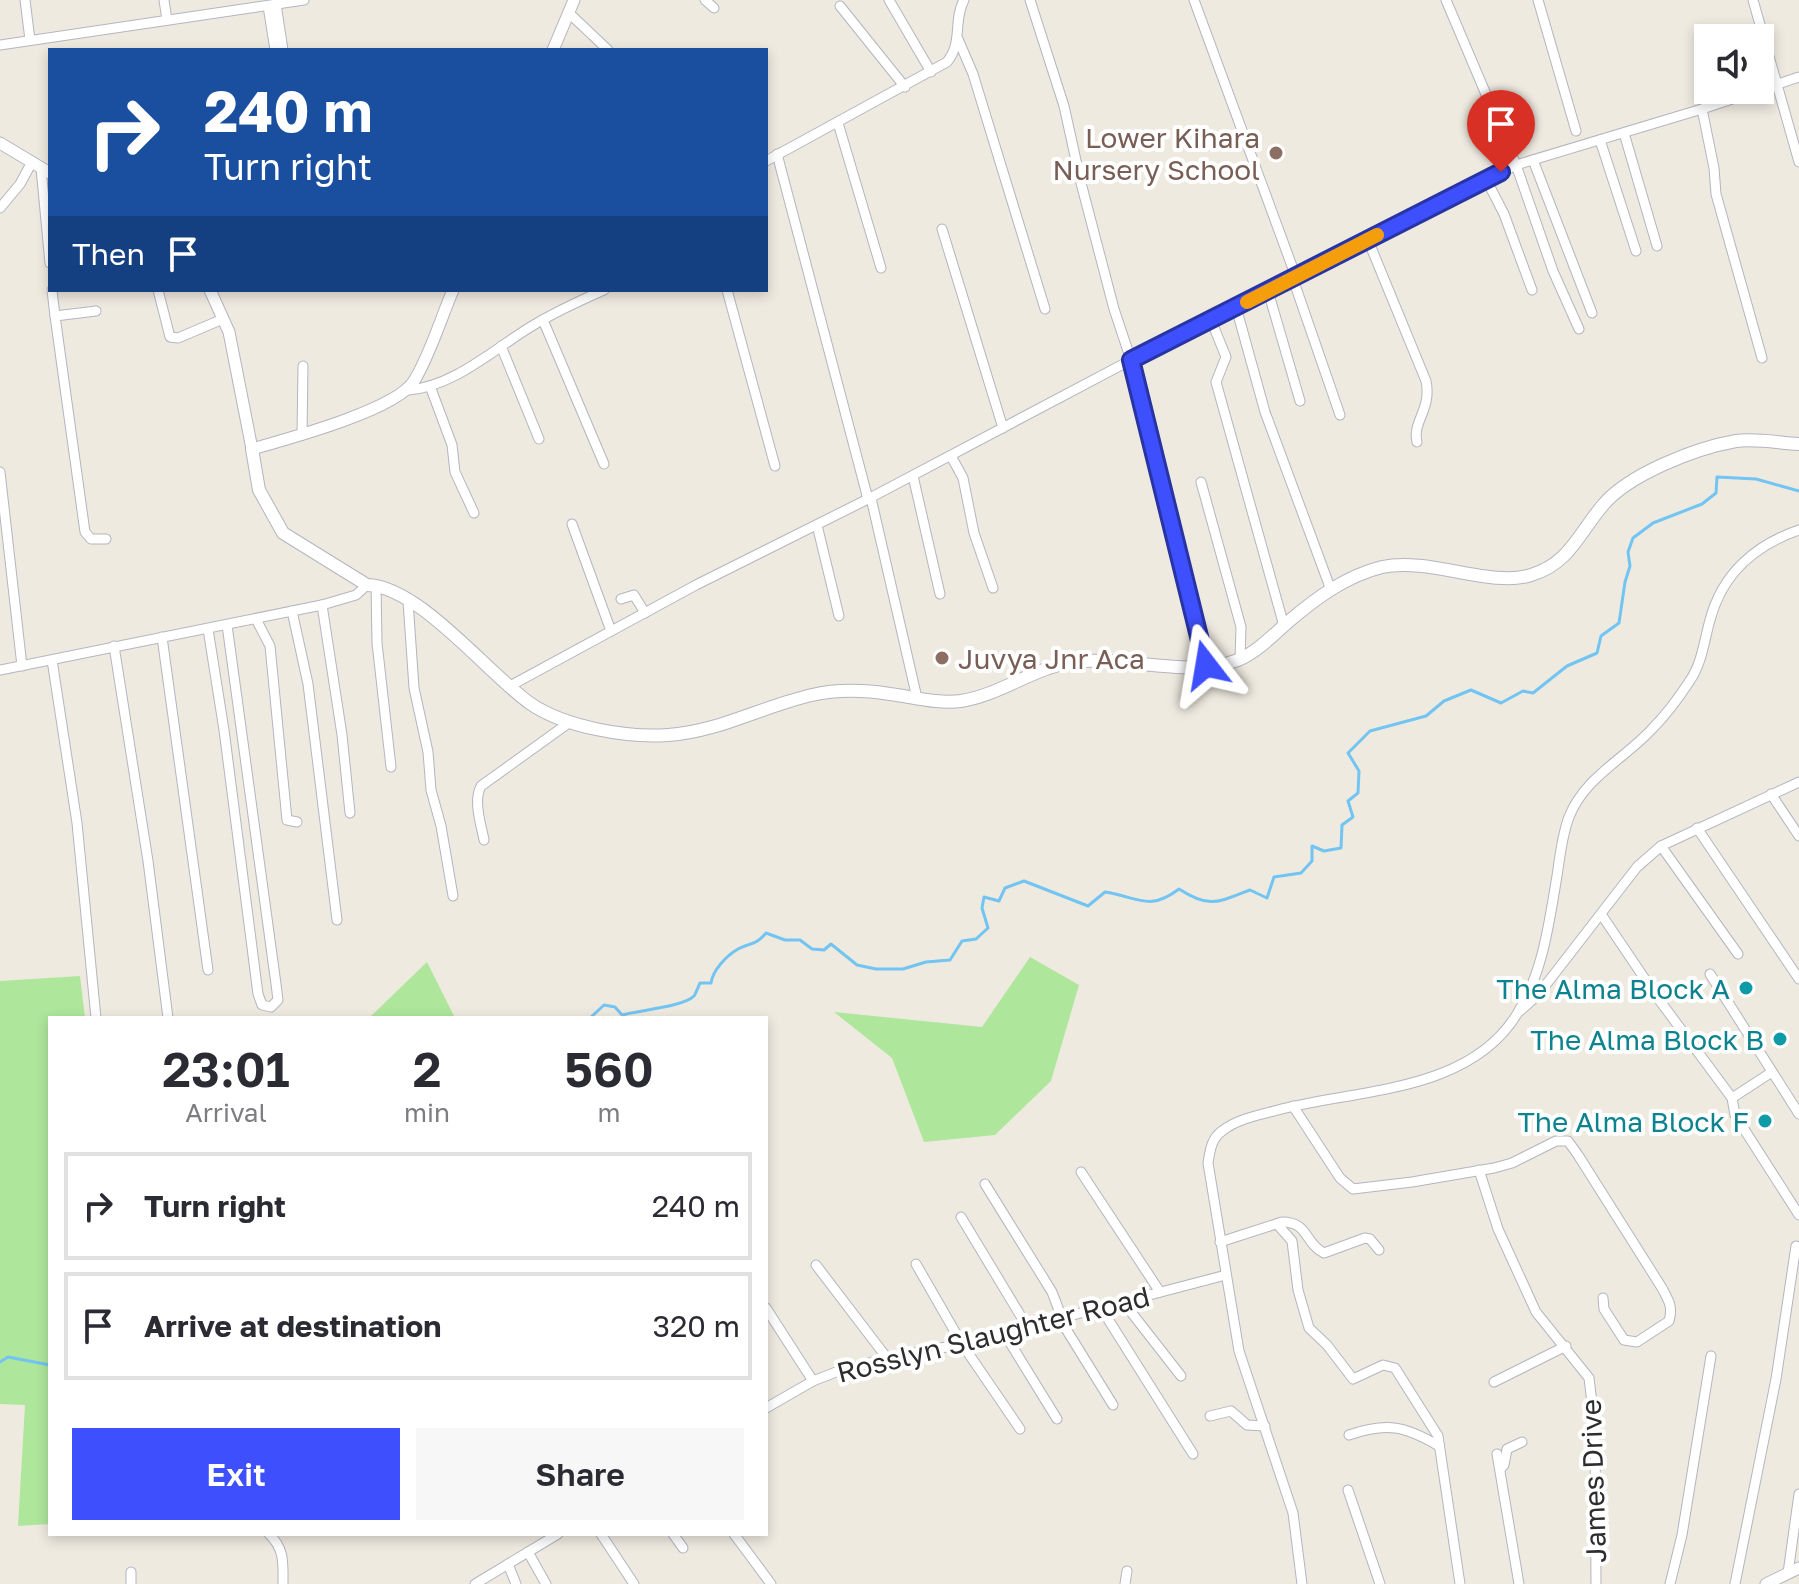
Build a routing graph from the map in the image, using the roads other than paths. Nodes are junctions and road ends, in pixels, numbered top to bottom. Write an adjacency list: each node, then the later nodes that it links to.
1 (25, 0): 21 (street)
2 (164, 0): 19 (street)
3 (301, 0): 14 (street)
4 (574, 0): 17 (street)
5 (705, 0): 16 (street)
6 (889, 0): 27 (street)
7 (952, 0): 18 (street)
8 (964, 0): 18 (street)
9 (1030, 0): 71 (street)
10 (1194, 0): 51 (street)
11 (1446, 0): 41 (street)
12 (1538, 0): 33 (street)
13 (1753, 0): 29 (street)
14 (272, 5): 19 (street); 23 (street); 24 (street)
15 (840, 6): 30 (street)
16 (714, 8)
17 (569, 13): 25 (street); 26 (street)
18 (958, 14): 20 (street)
19 (167, 20): 21 (street)
20 (958, 39): 27 (street); 61 (street)
21 (30, 40): 22 (street)
22 (0, 45)
23 (275, 48)
24 (283, 48)
25 (554, 48)
26 (606, 48)
27 (931, 72): 30 (street)
28 (1799, 77): 29 (street)
29 (1777, 85): 31 (street); 40 (street)
30 (905, 87): 32 (street)
31 (1702, 109): 34 (street); 70 (street)
32 (838, 123): 37 (street); 50 (street)
33 (1576, 131)
34 (1624, 133): 35 (street); 48 (street)
35 (1600, 140): 39 (street); 49 (street)
36 (0, 143): 42 (street)
37 (777, 154): 38 (street); 89 (street)
38 (768, 160)
39 (1533, 160): 41 (street); 63 (street)
40 (1799, 162)
41 (1516, 165): 43 (street); 68 (street)
42 (41, 168): 44 (street); 47 (street)
43 (1486, 179): 46 (street); 52 (street)
44 (0, 208)
45 (942, 229): 77 (street)
46 (1368, 240): 51 (street); 80 (street)
47 (48, 242)
48 (1657, 246)
49 (1636, 251)
50 (881, 268)
51 (1295, 278): 53 (street); 76 (street)
52 (1532, 290)
53 (1268, 291): 60 (street); 75 (street)
54 (52, 292): 64 (street)
55 (158, 292): 65 (street)
56 (211, 292): 65 (street)
57 (452, 292): 74 (street)
58 (600, 292): 66 (street)
59 (728, 292): 85 (street)
60 (1236, 307): 67 (street); 97 (street)
61 (1045, 309)
62 (96, 311): 64 (street)
63 (1592, 313)
64 (55, 316): 94 (street)
65 (223, 319): 82 (street)
66 (543, 320): 69 (street); 84 (street)
67 (1211, 320): 71 (street); 107 (street)
68 (1579, 329)
69 (501, 346): 73 (street); 79 (street)
70 (1762, 358)
71 (1131, 360): 77 (street); 114 (street)
72 (303, 366): 78 (street)
73 (430, 386): 74 (street); 90 (street)
74 (408, 390): 78 (street)
75 (1300, 401)
76 (1340, 415)
77 (1003, 428): 83 (street)
78 (302, 435): 82 (street)
79 (539, 439)
80 (1417, 442)
81 (1799, 444): 97 (main road)
82 (252, 449): 95 (main road)
83 (951, 456): 87 (street); 96 (street)
84 (604, 464)
85 (775, 466)
86 (0, 472): 115 (street)
87 (913, 476): 89 (street); 98 (street)
88 (1201, 482): 112 (street)
89 (870, 498): 92 (street); 118 (street)
90 (474, 513)
91 (572, 524): 109 (street)
92 (817, 525): 103 (street); 104 (street)
93 (1799, 530): 136 (street)
94 (106, 539)
95 (371, 585): 100 (main road); 101 (street); 120 (street)
96 (993, 588)
97 (1331, 590): 107 (main road)
98 (940, 594)
99 (621, 599): 103 (street)
100 (408, 601): 117 (main road); 129 (street)
101 (322, 605): 102 (street); 123 (street)
102 (292, 611): 105 (street); 131 (street)
103 (645, 613): 109 (street)
104 (839, 616)
105 (256, 619): 106 (street); 124 (street)
106 (227, 625): 108 (street); 108 (street)
107 (1284, 626): 112 (main road)
108 (208, 629): 110 (street)
109 (611, 631): 117 (street)
110 (162, 637): 111 (street); 133 (street)
111 (114, 646): 113 (street); 138 (street)
112 (1240, 659): 114 (main road)
113 (52, 660): 115 (street); 137 (street)
114 (1206, 665): 118 (main road)
115 (22, 666): 116 (street)
116 (0, 670)
117 (508, 687): 119 (main road)
118 (917, 698): 119 (main road)
119 (570, 722): 127 (street)
120 (391, 767)
121 (1799, 782): 122 (street)
122 (1771, 794): 125 (street); 126 (street)
123 (350, 813)
124 (297, 822)
125 (1697, 828): 128 (street); 135 (street)
126 (1799, 836)
127 (484, 840)
128 (1661, 846): 130 (street); 132 (street)
129 (453, 896)
130 (1601, 914): 136 (street); 140 (street)
131 (337, 920)
132 (1738, 954)
133 (208, 970)
134 (1710, 974): 139 (street)
135 (1799, 979)
136 (1518, 1013): 141 (street)
137 (96, 1016)
138 (168, 1016)
139 (1772, 1072): 140 (street); 142 (street)
140 (1732, 1098): 146 (street)
141 (1293, 1106): 143 (street); 149 (street)
142 (1799, 1114)
143 (1479, 1170): 156 (street); 164 (street)
144 (1081, 1172): 155 (street)
145 (985, 1184): 160 (street)
146 (1799, 1215)
147 (961, 1217): 161 (street)
148 (1277, 1224): 149 (street); 151 (street); 178 (street)
149 (1220, 1242): 154 (street)
150 (1796, 1246): 209 (street)
151 (1379, 1250)
152 (916, 1264): 163 (street)
153 (816, 1265): 166 (street)
154 (1226, 1275): 155 (street, Rosslyn Slaughter Road); 174 (street)
155 (1160, 1292): 157 (street, Rosslyn Slaughter Road)
156 (1603, 1298)
157 (1124, 1303): 158 (street, Rosslyn Slaughter Road); 167 (street)
158 (1101, 1308): 160 (street, Rosslyn Slaughter Road); 179 (street)
159 (768, 1311): 168 (street)
160 (1064, 1319): 161 (street, Rosslyn Slaughter Road); 170 (street)
161 (1028, 1328): 162 (street, Rosslyn Slaughter Road)
162 (1004, 1333): 163 (street, Rosslyn Slaughter Road); 173 (street)
163 (962, 1344): 166 (street, Rosslyn Slaughter Road); 175 (street)
164 (1566, 1346): 169 (street); 207 (street, James Drive)
165 (1711, 1356): 208 (street)
166 (887, 1358): 168 (street, Rosslyn Slaughter Road)
167 (1181, 1376)
168 (813, 1381): 171 (street, Rosslyn Slaughter Road)
169 (1494, 1382)
170 (1113, 1405)
171 (768, 1406)
172 (1210, 1416): 174 (street)
173 (1057, 1419)
174 (1265, 1426): 203 (street)
175 (1020, 1429)
176 (1349, 1435): 178 (street)
177 (1522, 1442): 181 (street)
178 (1439, 1446): 205 (street)
179 (1193, 1454)
180 (1497, 1454): 181 (street)
181 (1500, 1469): 206 (street)
182 (1348, 1490): 204 (street)
183 (1799, 1494): 192 (street)
184 (271, 1536): 196 (street)
185 (555, 1536): 190 (street)
186 (602, 1536): 200 (street)
187 (674, 1536): 189 (street)
188 (735, 1536): 201 (street)
189 (683, 1548)
190 (528, 1552): 191 (street); 199 (street)
191 (508, 1564): 197 (street); 198 (street)
192 (1794, 1570): 210 (street)
193 (1127, 1571): 202 (street)
194 (131, 1572): 195 (street)
195 (131, 1584)
196 (283, 1584)
197 (475, 1584)
198 (516, 1584)
199 (546, 1584)
200 (634, 1584)
201 (771, 1584)
202 (1125, 1584)
203 (1302, 1584)
204 (1380, 1584)
205 (1460, 1584)
206 (1519, 1584)
207 (1596, 1584)
208 (1670, 1584)
209 (1735, 1584)
210 (1766, 1584)

